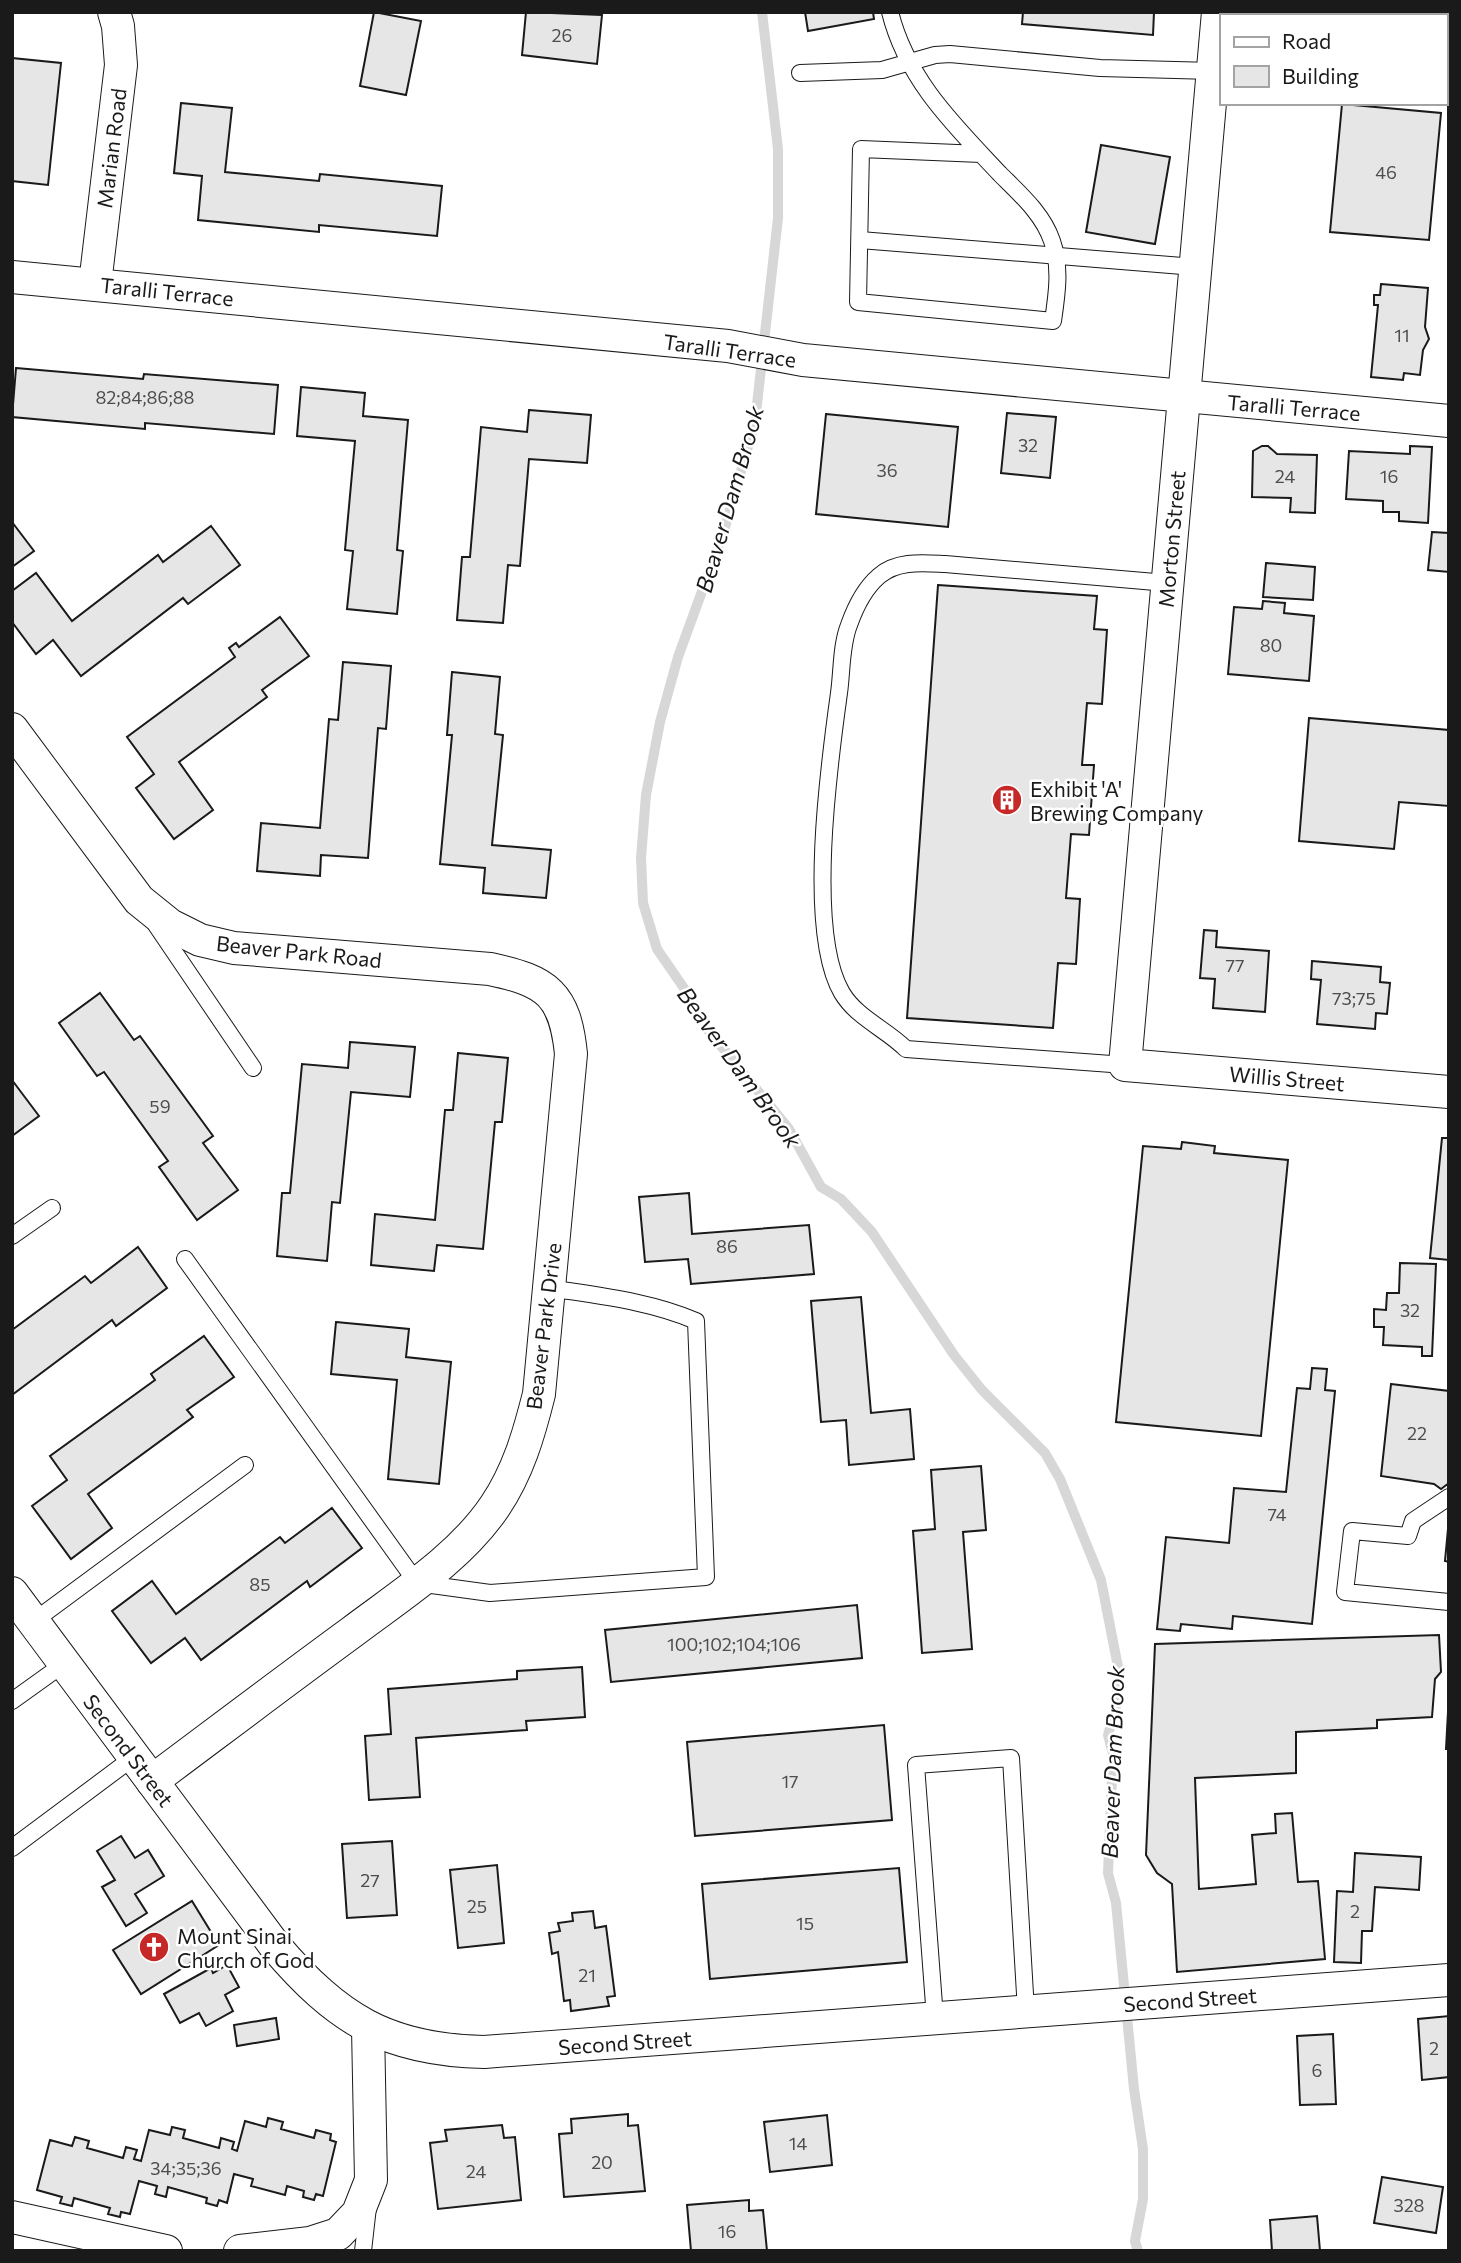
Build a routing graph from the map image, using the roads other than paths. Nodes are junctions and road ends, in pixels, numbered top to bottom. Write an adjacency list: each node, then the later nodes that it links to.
1 (114, 12): 12 (street, Marian Road)
2 (890, 12): 4 (lane)
3 (1218, 12): 5 (street, Morton Street)
4 (908, 64): 5 (lane); 6 (lane); 7 (lane)
5 (1213, 71): 10 (street, Morton Street)
6 (800, 73)
7 (981, 154): 8 (lane); 9 (lane)
8 (860, 240): 9 (lane); 9 (lane)
9 (1056, 256): 10 (lane)
10 (1195, 267): 13 (street, Morton Street)
11 (12, 277): 12 (street, Taralli Terrace)
12 (95, 284): 13 (street, Taralli Terrace)
13 (1184, 397): 14 (street, Taralli Terrace); 15 (street, Morton Street)
14 (1449, 421)
15 (1167, 583): 19 (street, Morton Street); 19 (lane)
16 (12, 729): 17 (street, Beaver Park Road)
17 (139, 900): 18 (street, Beaver Park Road); 20 (lane)
18 (552, 995): 25 (street, Beaver Park Drive)
19 (1125, 1065): 21 (street, Willis Street)
20 (253, 1068)
21 (1449, 1091)
22 (52, 1208): 23 (lane)
23 (12, 1236)
24 (185, 1259): 28 (lane)
25 (549, 1288): 28 (street, Beaver Park Drive); 28 (lane)
26 (245, 1465): 31 (lane)
27 (1449, 1497): 30 (lane)
28 (417, 1583): 34 (street, Beaver Park Drive)
29 (12, 1593): 31 (street, Second Street)
30 (1449, 1602)
31 (33, 1621): 32 (street, Second Street)
32 (65, 1663): 33 (lane); 34 (street, Second Street)
33 (12, 1701)
34 (143, 1769): 35 (lane); 39 (street, Second Street)
35 (12, 1848)
36 (1449, 1980): 37 (street, Second Street)
37 (1026, 2011): 38 (street, Second Street); 38 (lane)
38 (935, 2018): 39 (street, Second Street)
39 (368, 2028): 40 (street)
40 (371, 2180): 43 (street); 44 (lane)
41 (12, 2217): 42 (street)
42 (166, 2251)
43 (240, 2251)
44 (363, 2251)

